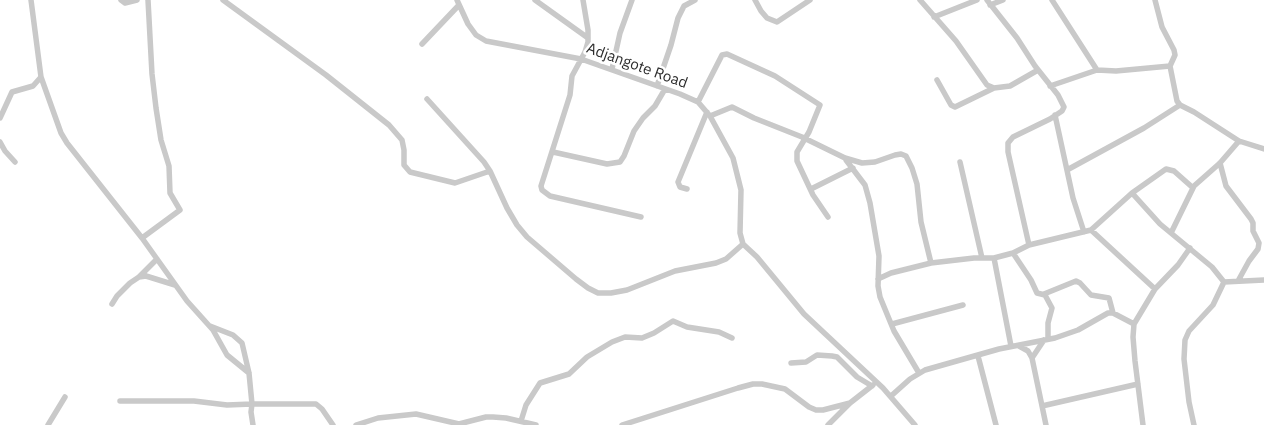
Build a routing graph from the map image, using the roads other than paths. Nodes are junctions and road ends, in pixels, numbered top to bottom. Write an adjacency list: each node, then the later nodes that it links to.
1 (31, 0): 27 (street)
2 (121, 0): 3 (street)
3 (137, 0)
4 (148, 0): 62 (street)
5 (223, 0): 51 (street)
6 (535, 0): 20 (street)
7 (583, 0): 20 (street)
8 (632, 0): 24 (street)
9 (695, 0): 29 (street)
10 (755, 0): 11 (street)
11 (810, 0)
12 (920, 0): 19 (street)
13 (977, 0): 19 (street)
14 (1003, 0): 17 (street)
15 (1052, 0): 26 (street)
16 (1155, 0): 23 (street)
17 (988, 2): 25 (street)
18 (458, 3): 21 (street); 22 (street, Adjangote Road)
19 (934, 17): 31 (street)
20 (588, 38): 22 (street)
21 (422, 44)
22 (581, 58): 24 (street, Adjangote Road); 43 (street)
23 (1170, 66): 26 (street); 35 (street)
24 (612, 69): 29 (street, Adjangote Road)
25 (1038, 70): 30 (street); 31 (street)
26 (1096, 70): 30 (street)
27 (42, 77): 38 (street); 62 (street)
28 (937, 80): 31 (street)
29 (657, 86): 32 (street, Adjangote Road)
30 (1050, 86): 37 (street)
31 (994, 88)
32 (665, 89): 34 (street, Adjangote Road); 43 (street)
33 (427, 99): 51 (street)
34 (698, 102): 36 (street, Adjangote Road); 39 (street)
35 (1180, 105): 40 (street); 50 (street)
36 (709, 114): 39 (street); 54 (street); 63 (street, Adjangote Road)
37 (1055, 115): 50 (street); 64 (street)
38 (0, 118)
39 (802, 137): 44 (street); 55 (street)
40 (1239, 141): 42 (street); 47 (street)
41 (0, 143): 45 (street)
42 (1264, 149)
43 (553, 152): 57 (street)
44 (845, 158): 48 (street); 49 (street)
45 (15, 162)
46 (960, 162): 69 (street)
47 (1220, 162): 53 (street); 76 (street)
48 (862, 163): 52 (street); 72 (street)
49 (853, 168): 52 (street); 55 (street)
50 (1067, 170): 60 (street)
51 (490, 171): 63 (street)
52 (858, 175): 74 (street)
53 (1194, 186): 56 (street); 61 (street)
54 (687, 189)
55 (811, 189): 58 (street)
56 (1132, 193): 59 (street); 61 (street)
57 (641, 217)
58 (828, 217)
59 (1091, 230): 60 (street); 79 (street)
60 (1084, 232): 64 (street)
61 (1171, 233): 65 (street)
62 (142, 238): 71 (street)
63 (743, 244): 95 (street)
64 (1029, 245): 66 (street)
65 (1190, 248): 67 (street); 68 (street)
66 (1013, 253): 70 (street); 80 (street)
67 (1197, 254): 68 (street); 77 (street)
68 (1185, 256): 79 (street)
69 (982, 258): 70 (street); 72 (street)
70 (994, 258): 89 (street)
71 (157, 259): 73 (street); 78 (street)
72 (931, 262): 74 (street)
73 (139, 277): 78 (street); 81 (street)
74 (878, 280): 84 (street)
75 (1264, 280): 76 (street)
76 (1238, 281): 77 (street)
77 (1224, 282): 116 (street)
78 (177, 286): 86 (street)
79 (1155, 289): 85 (street)
80 (1044, 294): 83 (street); 88 (street)
81 (112, 304)
82 (963, 305): 84 (street)
83 (1112, 313): 85 (street); 88 (street)
84 (892, 324): 94 (street)
85 (1134, 324): 96 (street)
86 (210, 326): 93 (street); 93 (street)
87 (732, 338): 103 (street)
88 (1046, 340): 89 (street); 91 (street)
89 (1014, 346): 90 (street); 91 (street)
90 (978, 356): 94 (street); 113 (street)
91 (1032, 358): 102 (street)
92 (791, 363): 95 (street)
93 (249, 373): 101 (street)
94 (919, 373): 97 (street)
95 (874, 384): 97 (street); 100 (street)
96 (1138, 384): 102 (street); 115 (street)
97 (892, 396): 112 (street)
98 (65, 397): 105 (street)
99 (120, 401): 101 (street)
100 (850, 403): 110 (street); 111 (street)
101 (252, 404): 104 (street); 106 (street)
102 (1042, 406): 114 (street)
103 (521, 421): 108 (street); 109 (street)
104 (326, 422): 107 (street)
105 (48, 425)
106 (253, 425)
107 (333, 425)
108 (356, 425)
109 (536, 425)
110 (622, 425)
111 (828, 425)
112 (915, 425)
113 (996, 425)
114 (1046, 425)
115 (1141, 425)
116 (1194, 425)

